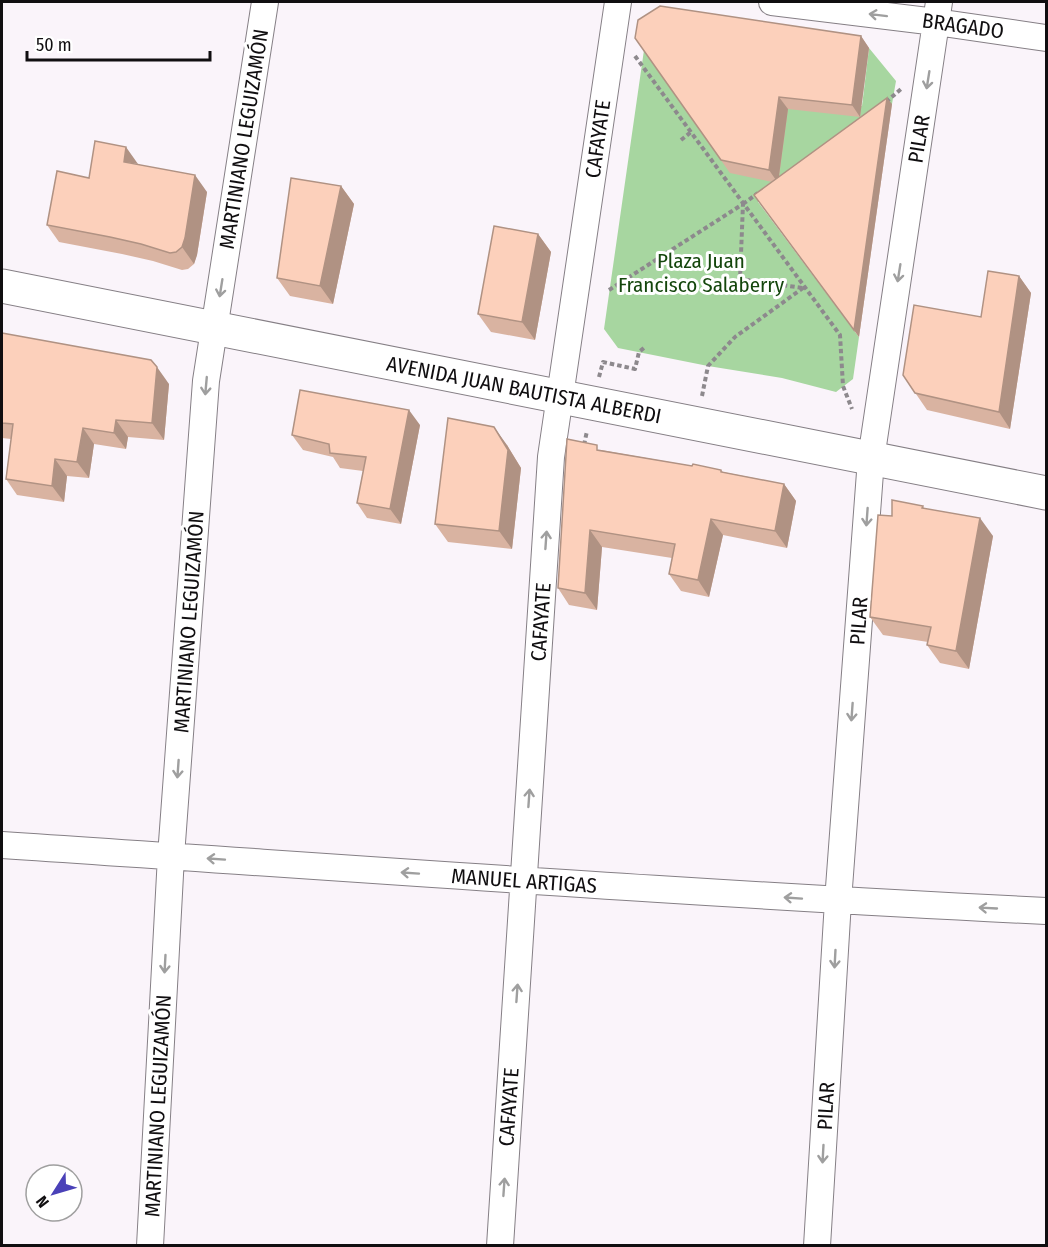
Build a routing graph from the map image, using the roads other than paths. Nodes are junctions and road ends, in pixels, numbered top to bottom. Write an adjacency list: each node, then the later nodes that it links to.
1 (265, 2): 7 (street, MARTINIANO LEGUIZAMÓN, one-way to 7)
2 (618, 2): 8 (street, CAFAYATE)
3 (772, 2): 4 (street, BRAGADO, one-way to 3)
4 (938, 12): 5 (street, BRAGADO); 9 (street, PILAR, one-way to 9)
5 (1047, 38)
6 (2, 286): 7 (main road, AVENIDA JUAN BAUTISTA ALBERDI)
7 (215, 328): 8 (main road, AVENIDA JUAN BAUTISTA ALBERDI); 12 (street, MARTINIANO LEGUIZAMÓN, one-way to 12)
8 (560, 397): 9 (main road, AVENIDA JUAN BAUTISTA ALBERDI); 13 (street, CAFAYATE, one-way to 8)
9 (871, 459): 10 (main road, AVENIDA JUAN BAUTISTA ALBERDI); 14 (street, PILAR, one-way to 14)
10 (1047, 493)
11 (2, 845): 12 (street, MANUEL ARTIGAS)
12 (171, 856): 13 (street, MANUEL ARTIGAS, one-way to 12); 16 (street, MARTINIANO LEGUIZAMÓN, one-way to 16)
13 (524, 881): 14 (street, MANUEL ARTIGAS, one-way to 13); 17 (street, CAFAYATE, one-way to 13)
14 (838, 901): 15 (street, MANUEL ARTIGAS, one-way to 14); 18 (street, PILAR, one-way to 18)
15 (1047, 911)
16 (150, 1245)
17 (500, 1245)
18 (817, 1245)

